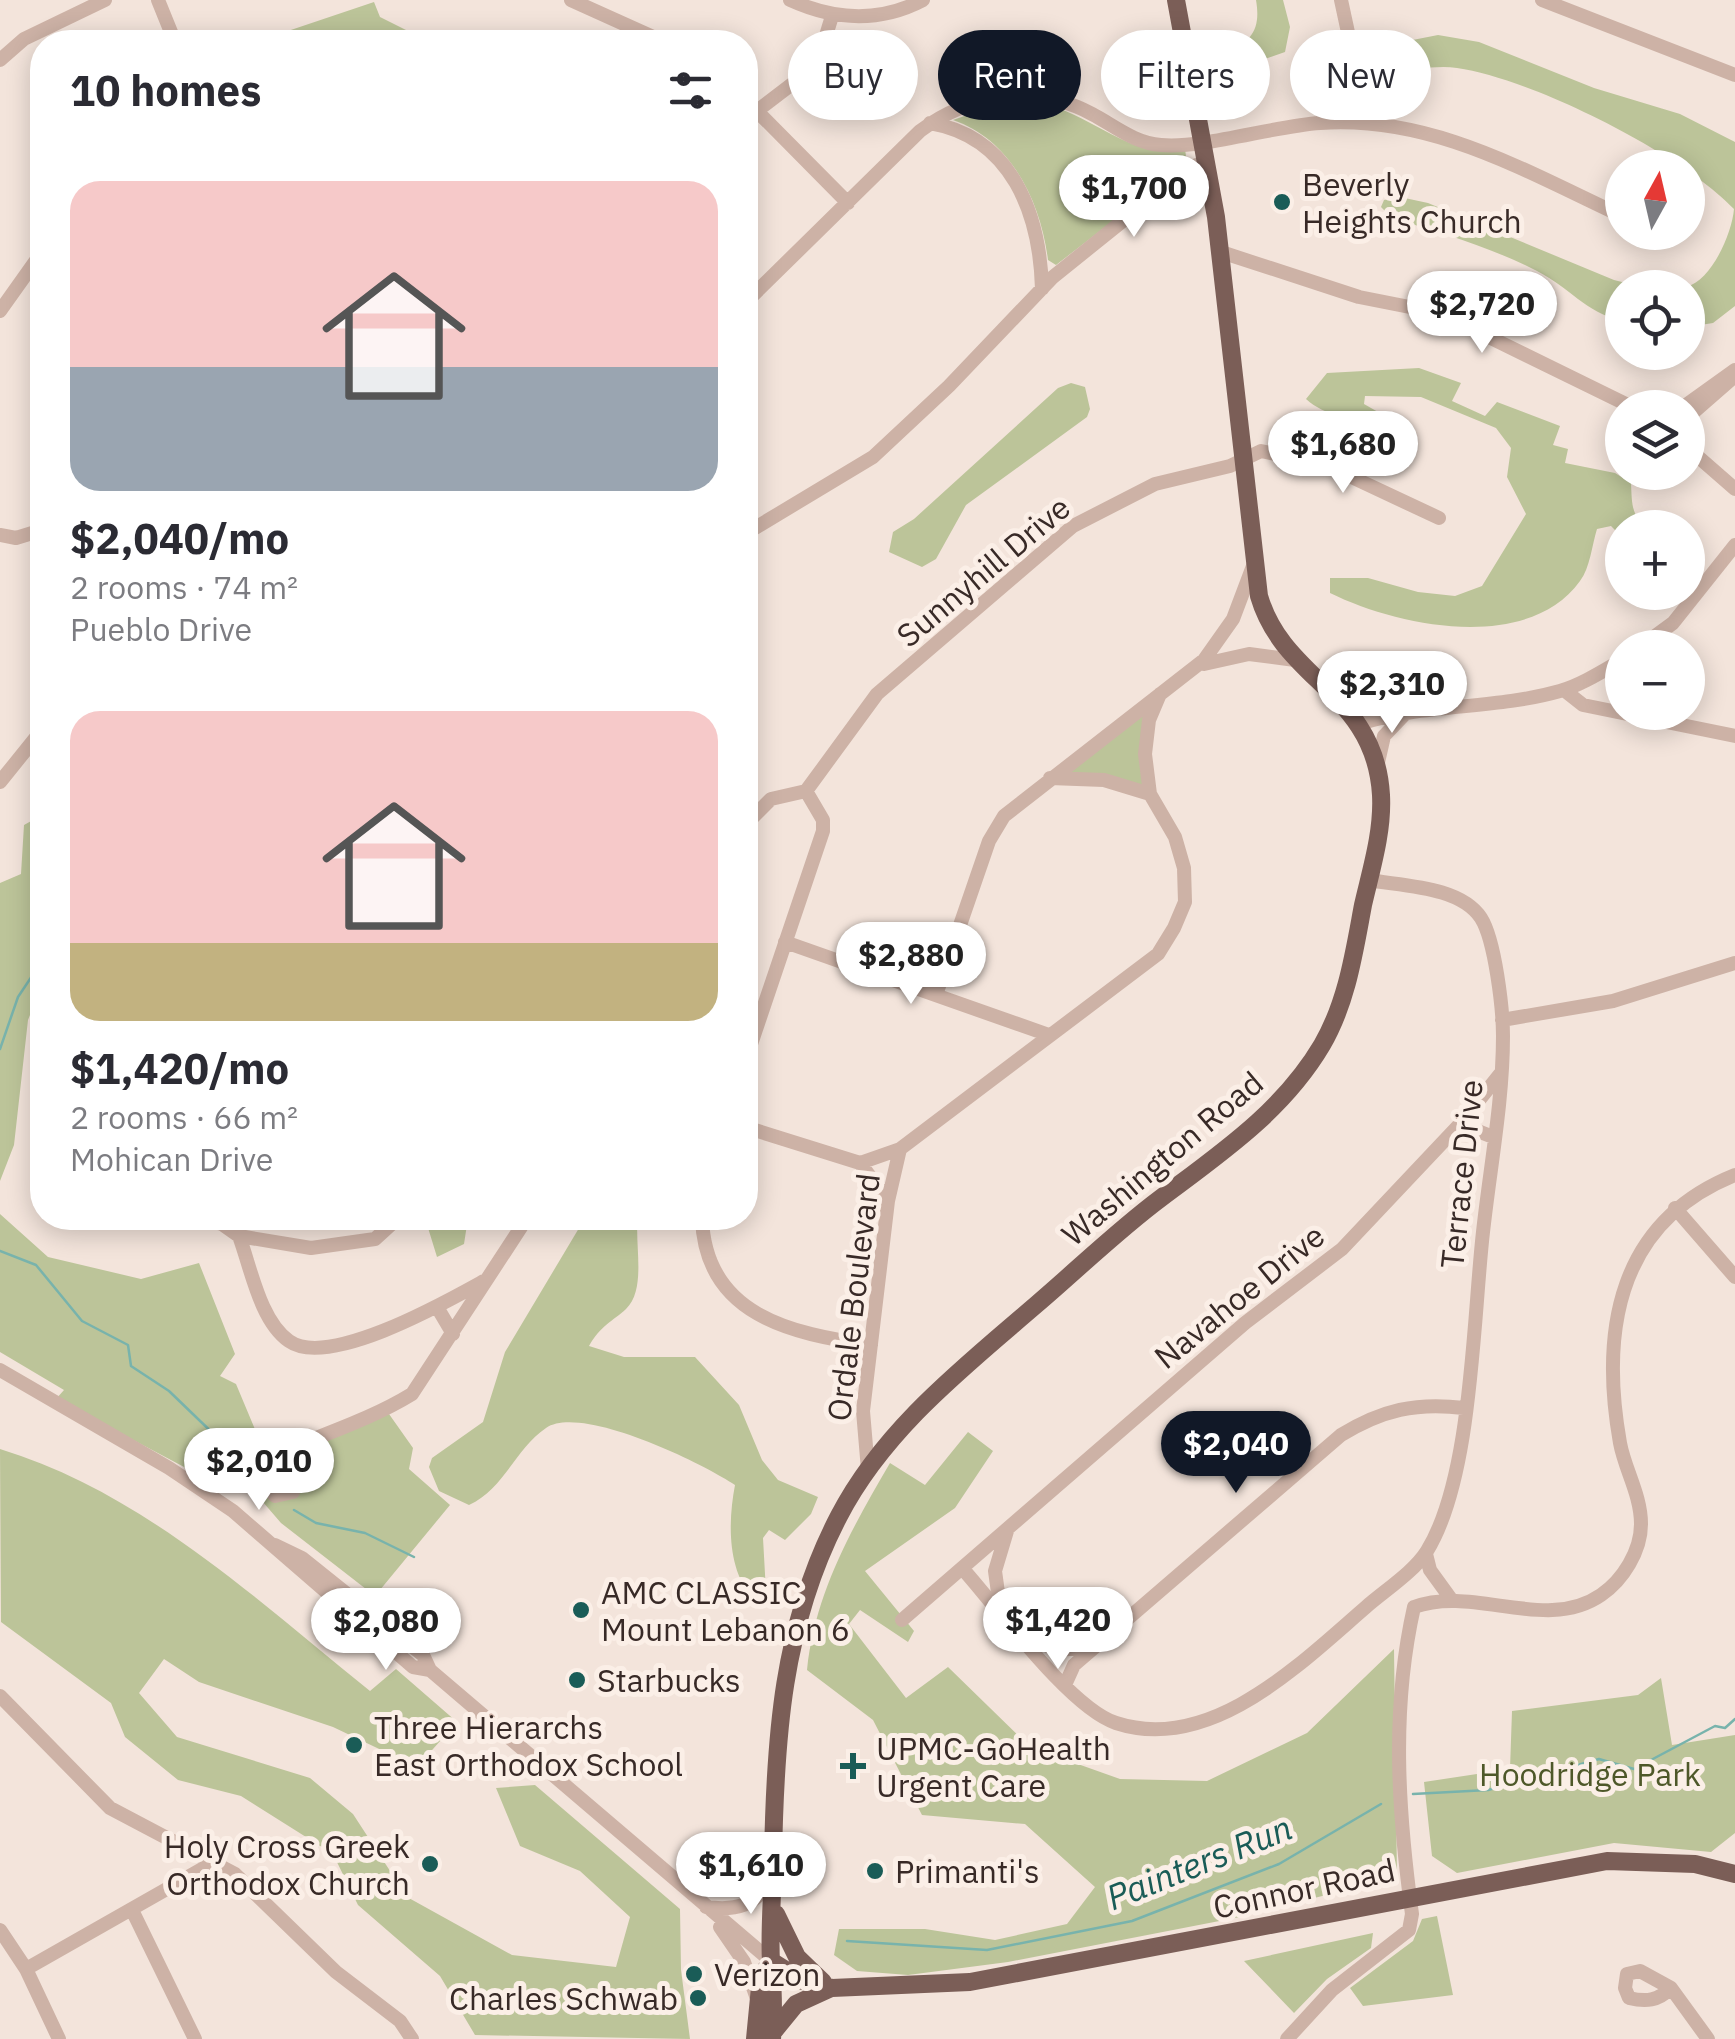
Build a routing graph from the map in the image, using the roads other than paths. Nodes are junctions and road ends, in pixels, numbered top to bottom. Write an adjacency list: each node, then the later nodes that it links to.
1 (105, 0): 10 (street)
2 (158, 0): 11 (street)
3 (571, 0): 12 (street)
4 (790, 0): 9 (street)
5 (923, 0): 9 (street)
6 (1176, 0): 19 (main road, Washington Road)
7 (1341, 0): 17 (street)
8 (1542, 0): 15 (street)
9 (832, 16): 16 (street)
10 (44, 30)
11 (170, 30)
12 (637, 30)
13 (30, 37): 14 (street)
14 (0, 60)
15 (1735, 75)
16 (760, 112): 21 (street)
17 (1362, 122): 19 (street); 22 (street)
18 (930, 123): 19 (street); 21 (street); 25 (street)
19 (1203, 140): 20 (main road, Washington Road)
20 (1207, 162): 23 (main road, Washington Road); 25 (street)
21 (848, 202): 26 (street)
22 (1605, 208)
23 (1221, 252): 29 (street); 31 (main road, Washington Road)
24 (30, 269): 27 (street)
25 (1042, 289): 35 (street)
26 (758, 291)
27 (0, 311)
28 (1735, 373): 30 (street)
29 (1605, 394)
30 (1706, 395)
31 (1242, 459): 34 (street, Sunnyhill Drive); 39 (main road, Washington Road); 54 (street, Sunnyhill Drive)
32 (1705, 463): 33 (street)
33 (1735, 489)
34 (1440, 518)
35 (758, 526)
36 (0, 534): 37 (street)
37 (30, 534)
38 (1735, 545): 40 (street)
39 (1254, 566): 41 (main road, Washington Road); 42 (street)
40 (1663, 630)
41 (1296, 660): 42 (street); 44 (main road, Washington Road)
42 (1194, 669): 46 (street)
43 (1605, 669): 45 (street)
44 (1322, 681): 47 (street); 48 (main road, Washington Road)
45 (1564, 690): 47 (street); 49 (street)
46 (1160, 694): 52 (street); 55 (street, Ordale Boulevard)
47 (1414, 709): 48 (street); 51 (street)
48 (1360, 724): 51 (main road, Washington Road)
49 (1735, 736)
50 (30, 745): 53 (street)
51 (1377, 768): 57 (main road, Washington Road)
52 (1050, 778): 55 (street); 60 (street)
53 (0, 782)
54 (806, 791): 56 (street); 58 (street)
55 (1150, 794): 63 (street, Ordale Boulevard)
56 (758, 812)
57 (1369, 880): 61 (street, Terrace Drive); 86 (main road, Washington Road)
58 (786, 942): 60 (street); 62 (street)
59 (1735, 963): 61 (street)
60 (936, 992): 63 (street)
61 (1502, 1020): 64 (street, Terrace Drive)
62 (758, 1024)
63 (1049, 1034): 68 (street, Ordale Boulevard)
64 (1500, 1074): 65 (street, Navahoe Drive); 67 (street, Terrace Drive)
65 (1460, 1124): 67 (street); 87 (street, Navahoe Drive)
66 (758, 1131): 69 (street)
67 (1494, 1137): 84 (street, Terrace Drive)
68 (900, 1149): 69 (street); 71 (street, Ordale Boulevard)
69 (860, 1163): 71 (street)
70 (1735, 1175): 72 (street)
71 (888, 1201): 82 (street, Ordale Boulevard)
72 (1674, 1208): 78 (street); 91 (street)
73 (231, 1230): 77 (street)
74 (384, 1230): 77 (street)
75 (519, 1230): 79 (street)
76 (702, 1230): 82 (street)
77 (240, 1236): 80 (street)
78 (1735, 1277)
79 (486, 1280): 80 (street); 81 (street)
80 (437, 1307): 81 (street)
81 (453, 1334): 85 (street)
82 (871, 1345): 86 (street, Ordale Boulevard)
83 (0, 1370): 104 (street)
84 (1464, 1408): 88 (street, Terrace Drive); 96 (street)
85 (290, 1448)
86 (868, 1470): 101 (main road, Washington Road)
87 (1008, 1529): 89 (street, Navahoe Drive); 93 (street)
88 (1426, 1554): 90 (street, Terrace Drive); 91 (street)
89 (962, 1568): 93 (street, Terrace Drive); 94 (street, Navahoe Drive)
90 (1388, 1588): 92 (street); 97 (street, Terrace Drive)
91 (1452, 1599): 92 (street)
92 (1414, 1607): 102 (street)
93 (1002, 1612): 95 (street, Terrace Drive)
94 (902, 1620)
95 (1025, 1638): 96 (street); 97 (street, Terrace Drive)
96 (1097, 1645): 97 (street)
97 (1065, 1685)
98 (0, 1696): 99 (street)
99 (216, 1861): 105 (street); 115 (street)
100 (1735, 1874): 102 (main road, Connor Road)
101 (773, 1875): 103 (main road, Washington Road); 104 (street)
102 (1409, 1896): 109 (main road, Connor Road); 116 (street)
103 (773, 1906): 107 (main road, Washington Road); 109 (main road)
104 (705, 1907): 107 (street); 111 (street)
105 (132, 1910): 108 (street); 114 (street)
106 (0, 1930): 108 (street)
107 (771, 1961): 109 (main road, Connor Road); 111 (main road, Washington Road); 112 (main road, Washington Road)
108 (26, 1968): 113 (street)
109 (832, 1988): 112 (main road)
110 (1671, 1988): 117 (street)
111 (758, 2007): 112 (main road, Washington Road)
112 (766, 2038)
113 (59, 2039)
114 (195, 2039)
115 (412, 2039)
116 (1287, 2039)
117 (1708, 2039)

